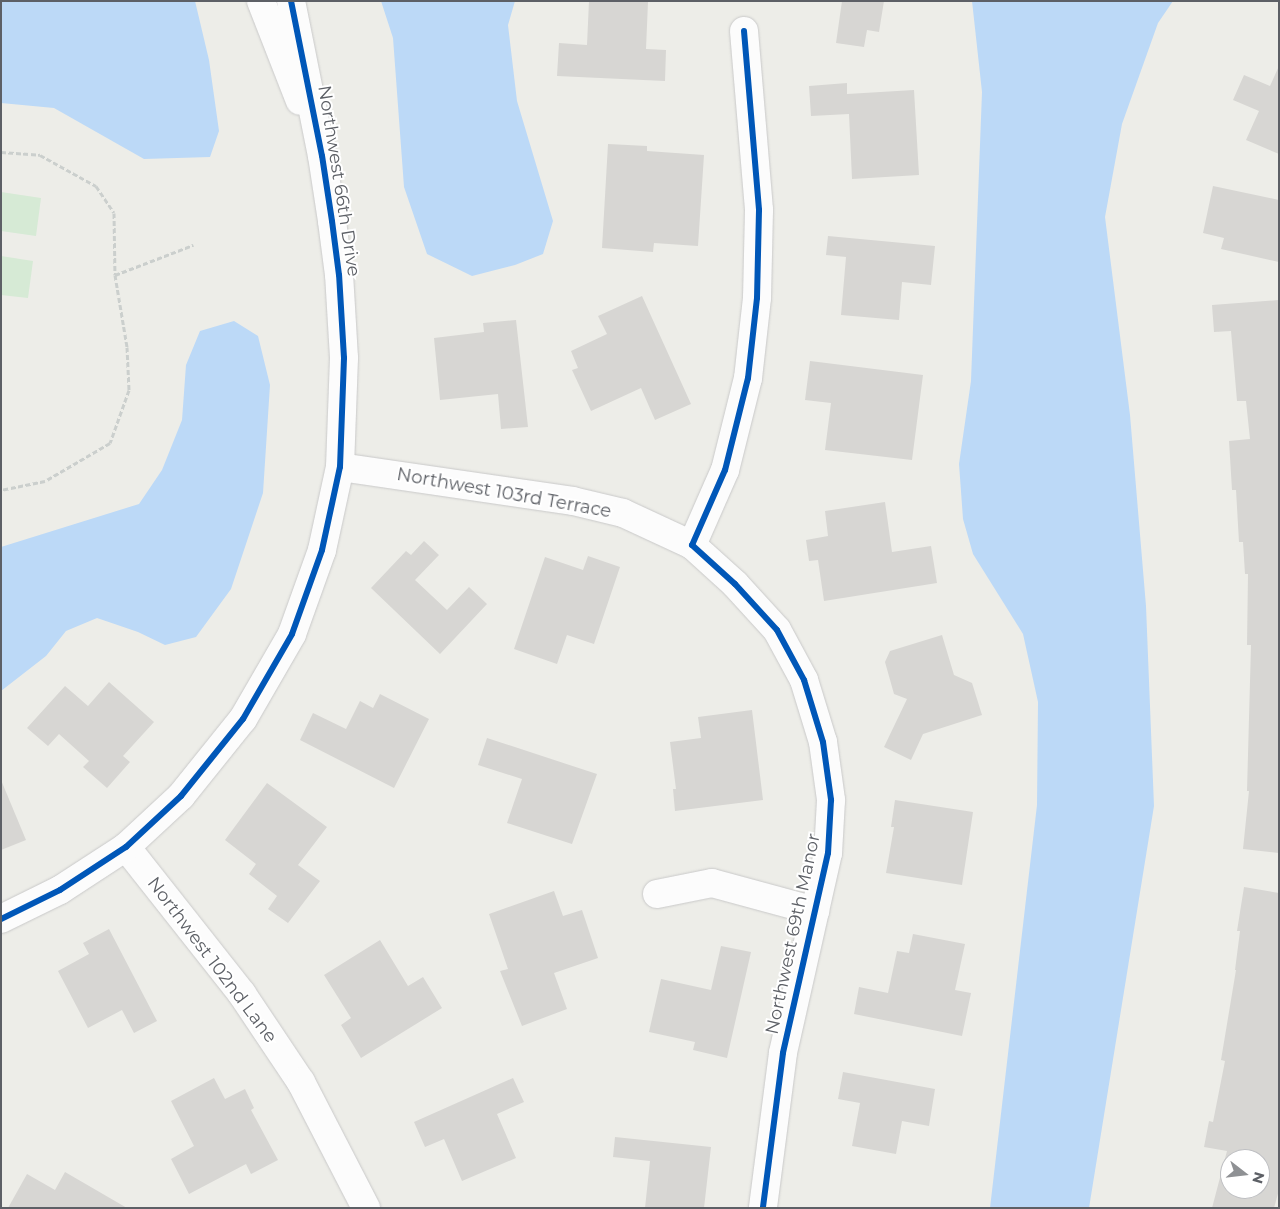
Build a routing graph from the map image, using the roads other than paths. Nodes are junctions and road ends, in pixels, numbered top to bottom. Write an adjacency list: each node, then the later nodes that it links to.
1 (261, 1): 4 (street, Northwest 66th Drive)
2 (291, 1): 4 (street, Northwest 66th Drive)
3 (744, 31): 6 (street)
4 (322, 156): 5 (street, Northwest 66th Drive)
5 (340, 467): 6 (street, Northwest 103rd Terrace); 7 (street, Northwest 66th Drive)
6 (692, 545): 9 (street, Northwest 69th Manor)
7 (126, 847): 10 (street, Northwest 66th Drive); 11 (street, Northwest 102nd Lane)
8 (657, 894): 9 (street)
9 (815, 910): 12 (street, Northwest 69th Manor)
10 (1, 919)
11 (366, 1208)
12 (763, 1208)

